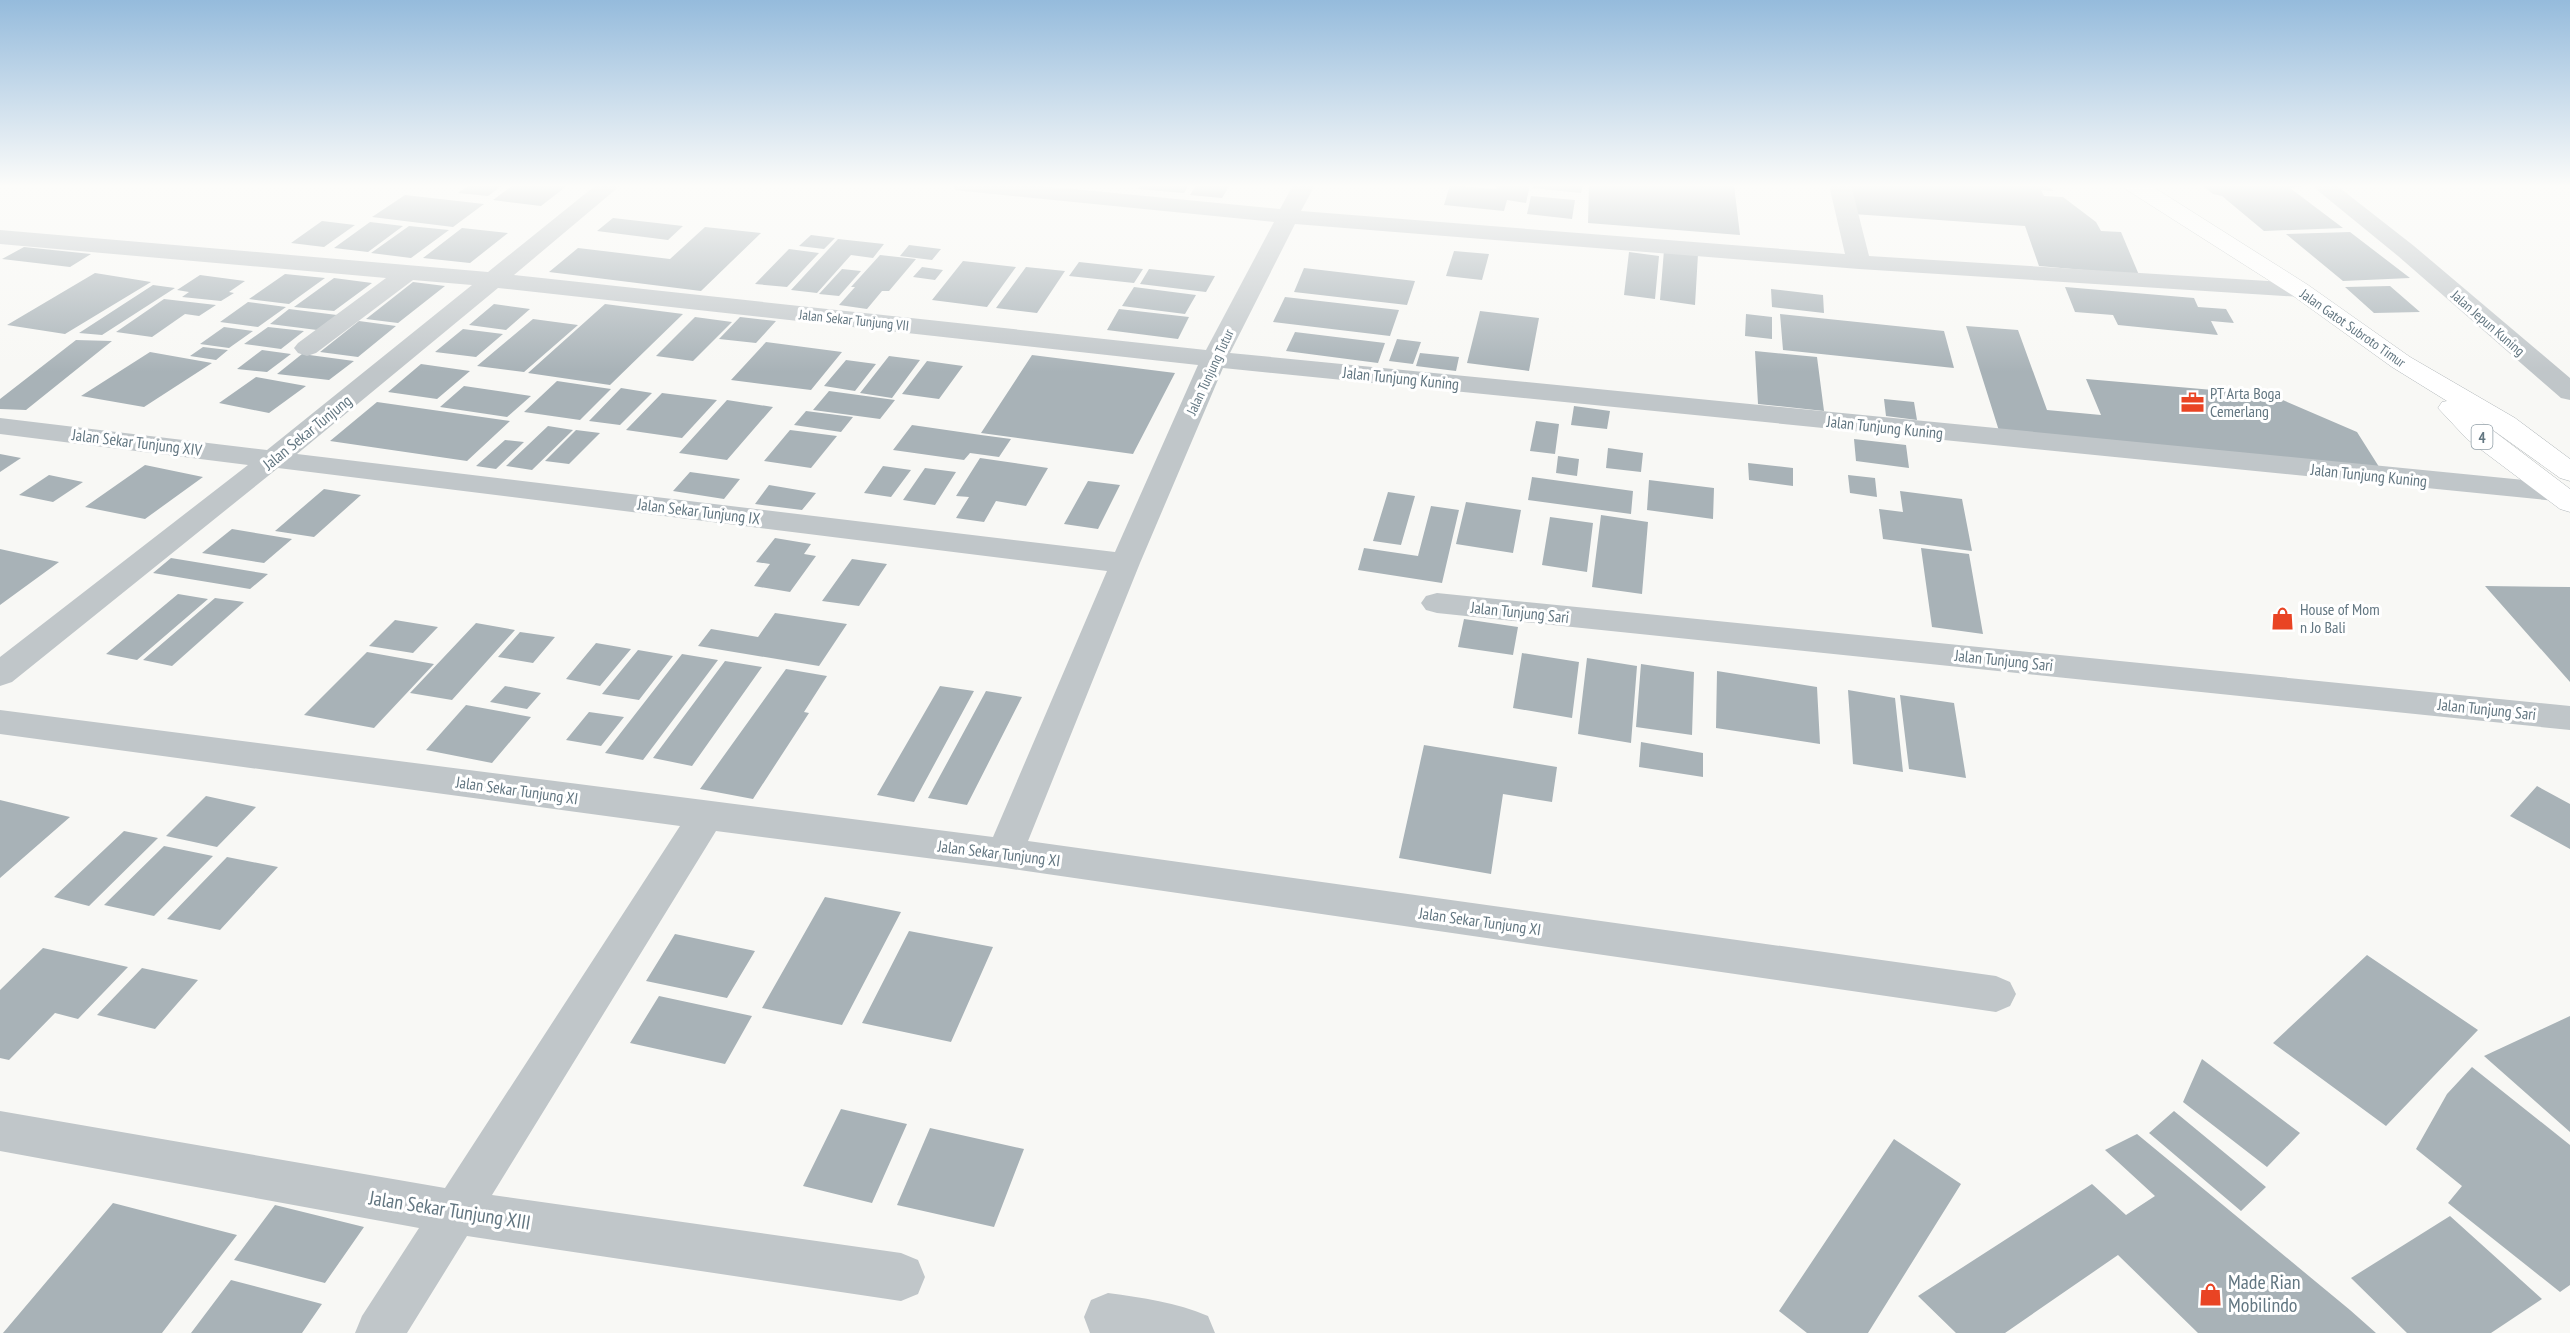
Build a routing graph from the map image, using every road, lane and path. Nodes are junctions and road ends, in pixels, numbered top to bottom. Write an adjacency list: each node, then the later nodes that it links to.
1 (115, 247): 9 (street, Jalan Sekar Tunjung VII)
2 (534, 247): 10 (street, Jalan Sekar Tunjung)
3 (1273, 247): 13 (street, Jalan Tunjung Tutur)
4 (1672, 247): 8 (street)
5 (1855, 247): 8 (street)
6 (2233, 247): 11 (highway, Jalan Gatot Subroto Timur / 4)
7 (2401, 247): 14 (street, Jalan Jepun Kuning)
8 (1859, 262): 11 (street)
9 (407, 273): 10 (street, Jalan Sekar Tunjung VII); 12 (street)
10 (494, 280): 13 (street, Jalan Sekar Tunjung VII); 16 (street, Jalan Sekar Tunjung)
11 (2300, 290): 17 (highway, Jalan Gatot Subroto Timur / 4)
12 (307, 348)
13 (1214, 359): 17 (street, Jalan Tunjung Kuning); 18 (street, Jalan Tunjung Tutur)
14 (2570, 392)
15 (0, 426): 16 (street, Jalan Sekar Tunjung XIV)
16 (274, 458): 18 (street, Jalan Sekar Tunjung IX); 20 (street, Jalan Sekar Tunjung)
17 (2565, 489)
18 (1125, 563): 24 (street, Jalan Tunjung Tutur)
19 (1437, 603): 21 (street, Jalan Tunjung Sari)
20 (0, 674)
21 (2570, 718)
22 (0, 722): 23 (street, Jalan Sekar Tunjung XI)
23 (707, 815): 24 (street, Jalan Sekar Tunjung XI); 27 (street)
24 (1005, 853): 25 (street, Jalan Sekar Tunjung XI)
25 (1996, 994)
26 (0, 1131): 27 (street, Jalan Sekar Tunjung XIII)
27 (454, 1212): 28 (street, Jalan Sekar Tunjung XIII); 30 (street)
28 (901, 1277)
29 (1108, 1317): 31 (street)
30 (379, 1333)
31 (1191, 1333)

